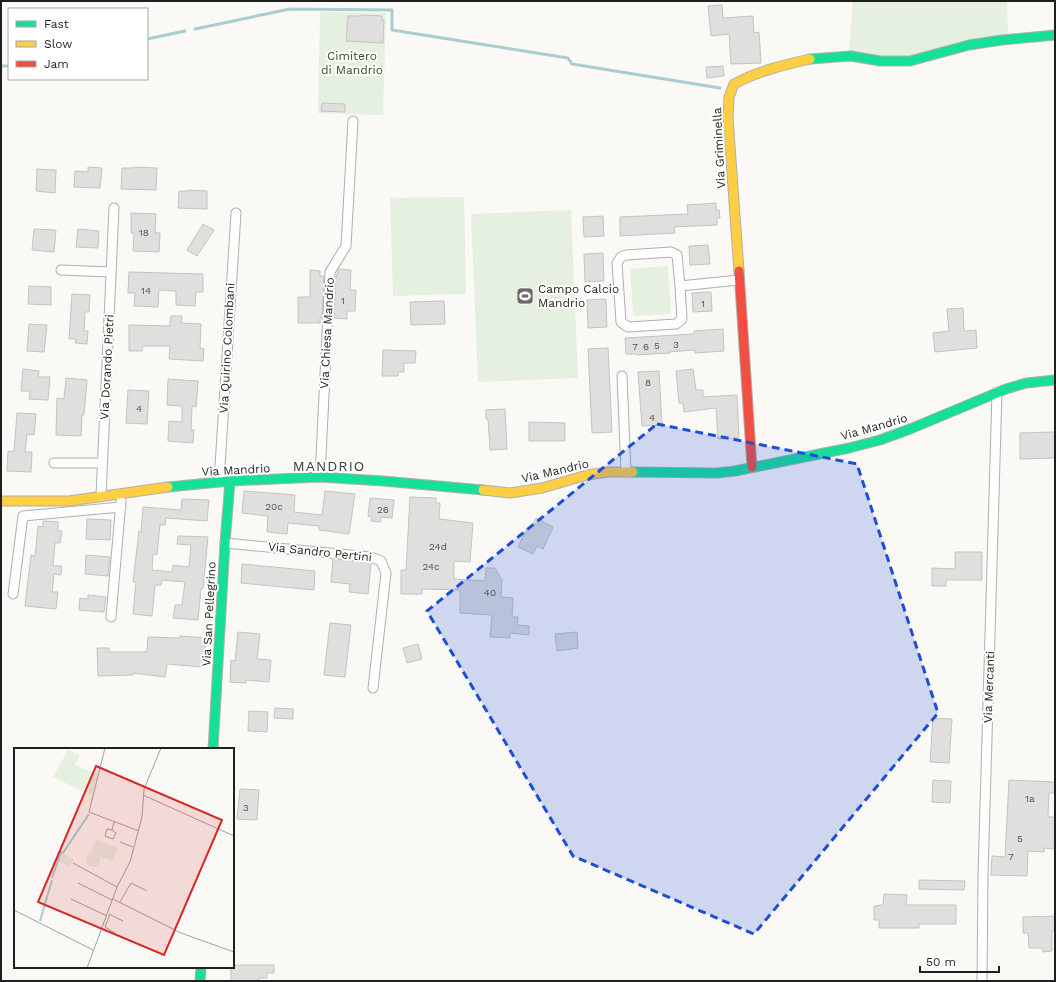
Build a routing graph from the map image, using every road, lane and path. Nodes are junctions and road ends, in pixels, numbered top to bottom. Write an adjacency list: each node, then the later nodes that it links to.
1 (1055, 35): 7 (street, Via Griminella)
2 (353, 122): 16 (street, Via Chiesa Mandrio)
3 (114, 208): 6 (street, Via Dorando Pietri)
4 (236, 213): 18 (street, Via Quirino Colombani)
5 (61, 270): 6 (street)
6 (111, 272): 13 (street, Via Dorando Pietri)
7 (739, 280): 8 (street); 14 (street, Via Griminella)
8 (680, 286): 8 (street)
9 (622, 376): 15 (street)
10 (1055, 380): 11 (street, Via Mandrio)
11 (997, 392): 14 (street, Via Mandrio); 30 (street, Via Mercanti)
12 (54, 463): 13 (street)
13 (102, 463): 20 (street, Via Dorando Pietri)
14 (752, 467): 15 (street, Via Mandrio)
15 (626, 472): 16 (street, Via Mandrio)
16 (320, 477): 17 (street, Via Mandrio)
17 (230, 481): 18 (street, Via Mandrio); 23 (street, Via San Pellegrino)
18 (219, 482): 19 (street, Via Mandrio)
19 (122, 494): 20 (street, Via Mandrio); 22 (street)
20 (101, 496): 21 (street, Via Mandrio)
21 (1, 501)
22 (121, 507): 24 (street); 25 (street)
23 (225, 542): 26 (street, Via Sandro Pertini); 27 (street, Via San Pellegrino)
24 (13, 594)
25 (111, 616)
26 (373, 688)
27 (214, 748)
28 (201, 968): 29 (street)
29 (200, 981)
30 (982, 981)

